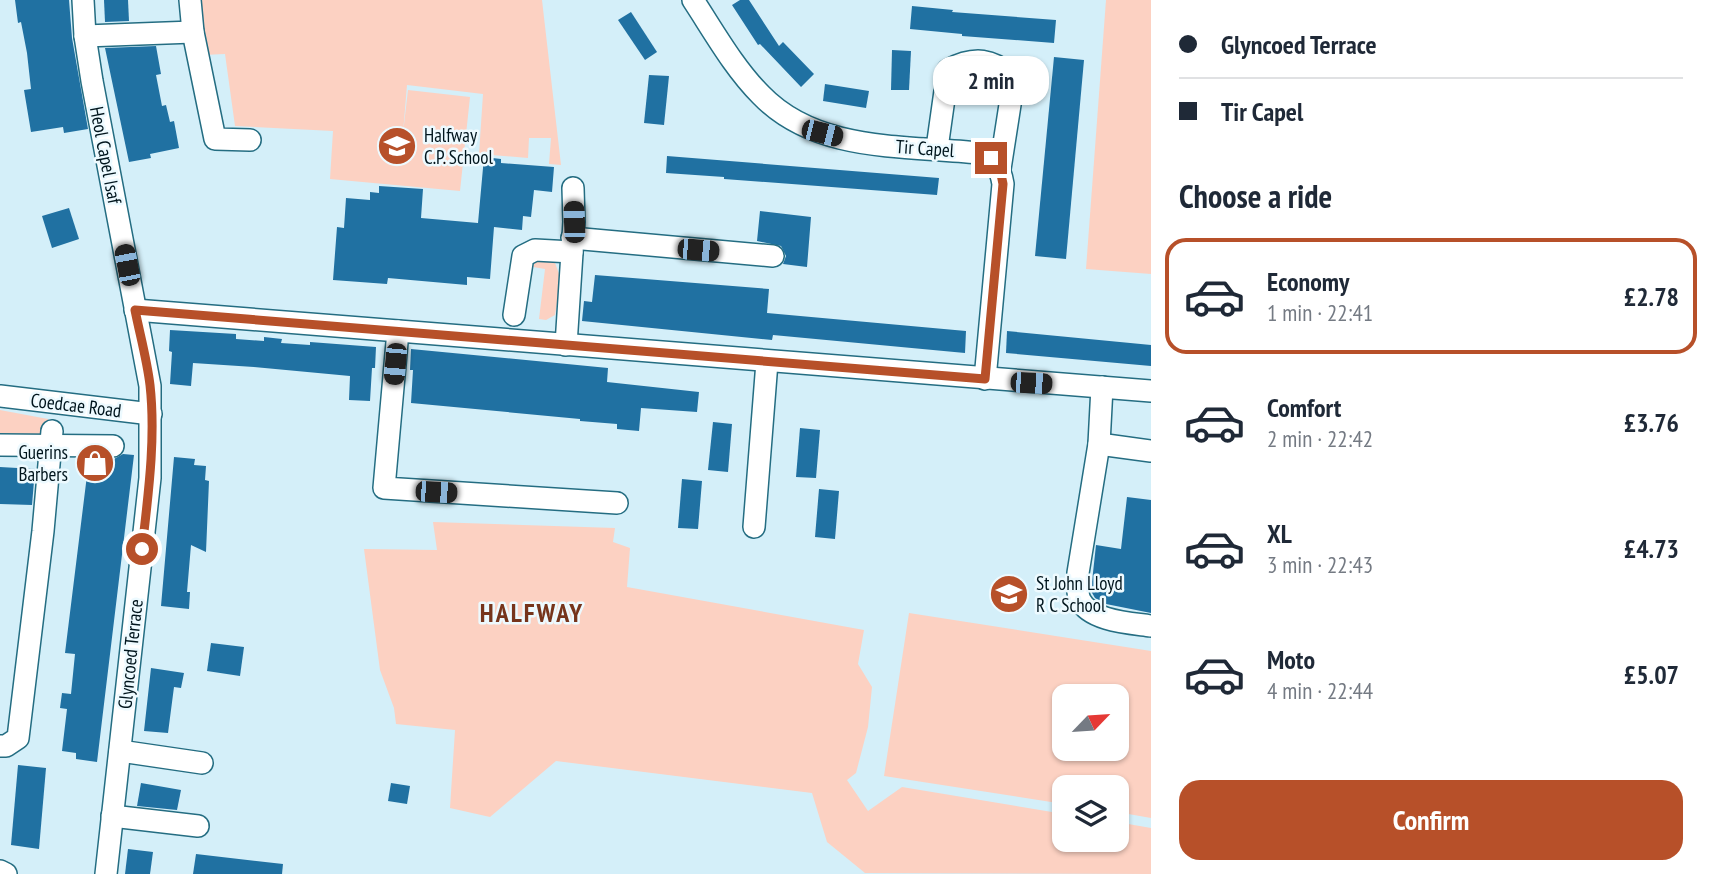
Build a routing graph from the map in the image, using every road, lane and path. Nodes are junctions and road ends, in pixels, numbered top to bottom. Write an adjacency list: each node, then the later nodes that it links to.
1 (83, 0): 5 (street, Heol Capel Isaf)
2 (190, 0): 4 (street)
3 (693, 0): 7 (street, Tir Capel)
4 (193, 33): 5 (street); 6 (street)
5 (85, 36): 12 (street, Heol Capel Isaf)
6 (250, 141)
7 (937, 148): 8 (street, Tir Capel); 8 (street)
8 (1000, 169): 17 (street)
9 (573, 188): 10 (street)
10 (572, 245): 11 (street); 13 (street); 15 (street)
11 (773, 256)
12 (135, 310): 14 (street); 21 (street, Glyncoed Terrace)
13 (514, 315)
14 (398, 331): 15 (street); 27 (street)
15 (566, 345): 16 (street)
16 (768, 362): 17 (street); 28 (street)
17 (985, 379): 18 (street)
18 (1102, 387): 19 (street); 23 (street)
19 (1149, 392)
20 (0, 396): 21 (street, Coedcae Road)
21 (151, 414): 31 (street, Glyncoed Terrace)
22 (50, 439): 24 (street); 25 (street); 30 (street)
23 (1099, 444): 26 (street); 29 (street)
24 (0, 445)
25 (113, 446)
26 (1151, 451)
27 (617, 503)
28 (754, 527)
29 (1151, 626)
30 (0, 746)
31 (120, 751): 32 (street); 33 (street, Glyncoed Terrace)
32 (202, 764)
33 (113, 816): 34 (street); 37 (street, Glyncoed Terrace)
34 (198, 826)
35 (0, 871): 36 (street)
36 (6, 874)
37 (106, 874)

